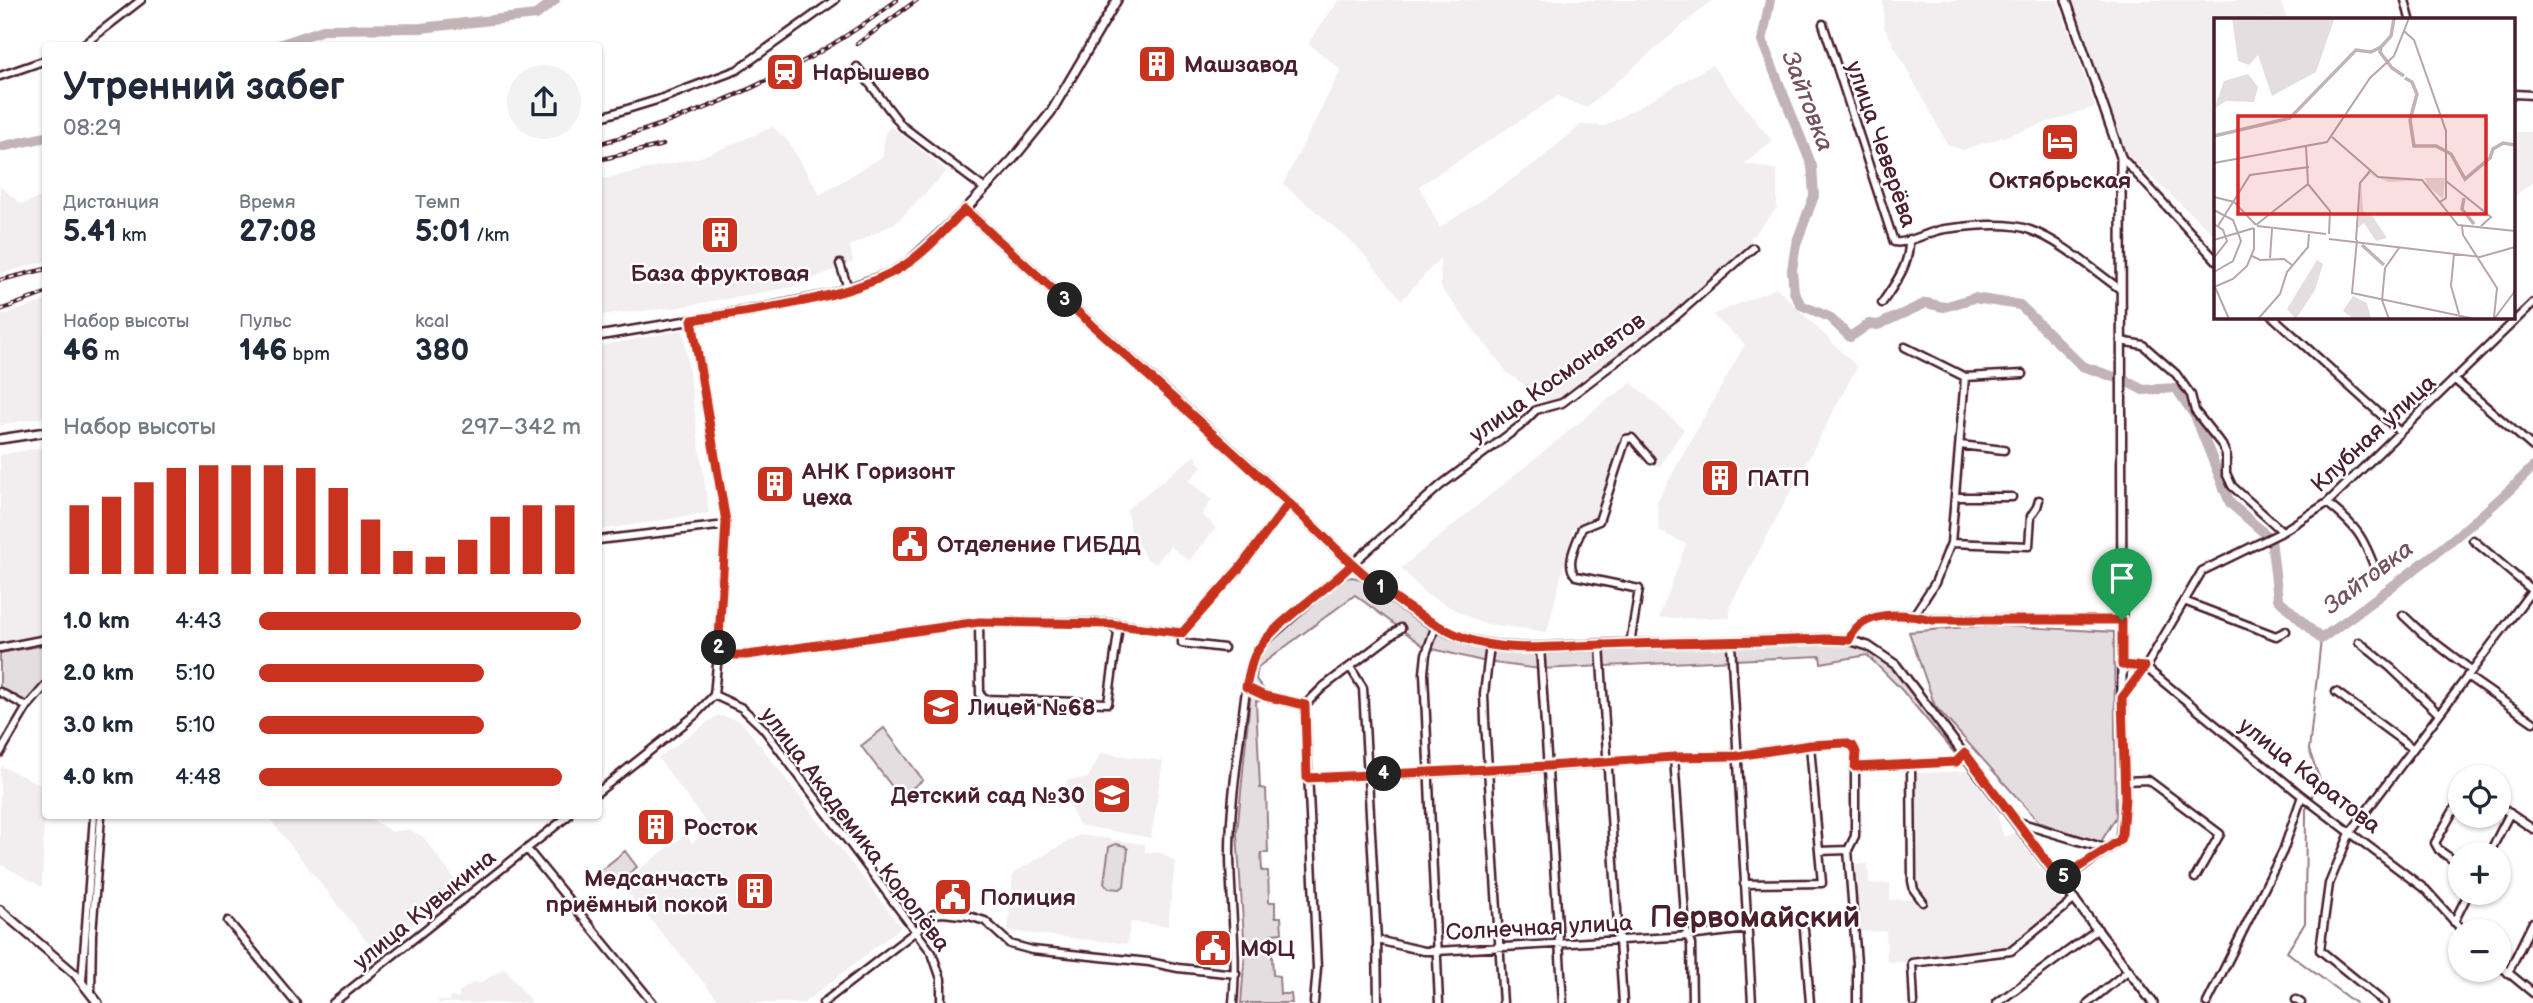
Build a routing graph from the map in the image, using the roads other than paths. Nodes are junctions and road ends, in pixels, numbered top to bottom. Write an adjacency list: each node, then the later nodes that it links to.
1 (141, 0): 8 (street)
2 (835, 0): 12 (street)
3 (1117, 0): 14 (main road)
4 (2066, 0): 13 (main road)
5 (2405, 0): 6 (street)
6 (2410, 18)
7 (1823, 24): 16 (street, улица Чеверёва)
8 (87, 42)
9 (42, 61): 11 (street)
10 (857, 67): 14 (street)
11 (0, 76)
12 (602, 117)
13 (2121, 157): 18 (street); 21 (main road)
14 (985, 189): 15 (main road)
15 (965, 210): 20 (main road); 42 (main road)
16 (1909, 239): 21 (street, улица Чеверёва); 22 (street)
17 (1753, 248): 49 (street, улица Космонавтов)
18 (2214, 258)
19 (840, 264): 20 (street)
20 (848, 288): 25 (main road)
21 (2120, 289): 27 (main road)
22 (1882, 303)
23 (2533, 303): 31 (street, Клубная улица)
24 (2274, 318): 32 (street)
25 (692, 320): 26 (main road); 44 (street)
26 (602, 335)
27 (2121, 341): 45 (street); 55 (main road)
28 (1905, 348): 30 (street)
29 (2022, 374): 30 (street)
30 (1965, 377): 35 (street)
31 (2455, 380): 32 (street, Клубная улица); 36 (street)
32 (2400, 432): 43 (street, Клубная улица)
33 (42, 433): 34 (main road)
34 (0, 439)
35 (1960, 445): 37 (street); 39 (street)
36 (2533, 447)
37 (2004, 450)
38 (1651, 460): 66 (street)
39 (1955, 496): 40 (street); 48 (street)
40 (2012, 497)
41 (2039, 500): 48 (street)
42 (1289, 503): 49 (main road); 61 (street)
43 (2328, 503): 45 (street, Клубная улица); 50 (street)
44 (726, 524): 46 (street); 72 (street)
45 (2281, 532): 52 (street, Клубная улица)
46 (602, 540)
47 (2473, 540): 51 (street)
48 (1951, 543): 53 (street)
49 (1352, 564): 58 (main road); 77 (street, улица Космонавтов)
50 (2376, 571)
51 (2533, 590): 76 (street)
52 (2184, 601): 60 (street); 75 (street, Клубная улица)
53 (1914, 615): 55 (street); 63 (street)
54 (2403, 615): 76 (street)
55 (2122, 620): 73 (main road)
56 (979, 622): 57 (street); 57 (street); 72 (street)
57 (1110, 624): 61 (street)
58 (1436, 625): 67 (main road); 98 (street)
59 (1401, 628): 74 (street)
60 (2286, 631)
61 (1182, 633): 71 (street)
62 (42, 640): 70 (street)
63 (1849, 640): 65 (main road); 90 (main road)
64 (2359, 642): 85 (street)
65 (1731, 643): 66 (main road); 91 (street)
66 (1630, 644): 68 (main road)
67 (1490, 645): 69 (main road); 97 (street)
68 (1600, 645): 69 (main road); 93 (street)
69 (1540, 647): 95 (street)
70 (0, 648)
71 (1224, 648)
72 (718, 655): 81 (street)
73 (2122, 665): 75 (street); 82 (main road)
74 (1350, 667): 83 (street); 99 (street)
75 (2145, 667): 82 (street, Клубная улица); 103 (street, улица Каратова)
76 (2469, 673): 85 (street); 86 (street)
77 (1246, 687): 83 (street); 138 (street, улица Космонавтов)
78 (42, 690): 84 (street)
79 (0, 692): 84 (street)
80 (2336, 692): 88 (street)
81 (714, 695): 102 (street); 129 (street, улица Академика Королёва)
82 (2122, 698): 101 (main road)
83 (1305, 705): 100 (street)
84 (27, 707): 89 (street)
85 (2438, 713): 88 (street)
86 (2533, 722)
87 (1810, 745): 91 (street); 96 (street); 115 (street)
88 (2412, 748): 111 (street)
89 (0, 753)
90 (1965, 753): 94 (street); 109 (main road)
91 (1737, 756): 92 (street); 119 (street)
92 (1674, 757): 93 (street); 130 (street)
93 (1608, 762): 95 (street); 132 (street)
94 (1911, 765): 96 (street); 121 (street)
95 (1548, 766): 97 (street); 133 (street)
96 (1855, 767): 114 (street)
97 (1487, 769): 98 (street); 134 (street)
98 (1427, 772): 99 (street); 135 (street)
99 (1368, 775): 100 (street); 131 (street)
100 (1307, 778): 150 (street)
101 (2125, 781): 113 (main road); 117 (street)
102 (602, 789)
103 (2302, 796): 111 (street, улица Каратова); 164 (street)
104 (2511, 814): 110 (street)
105 (94, 819): 140 (street)
106 (101, 819): 141 (street)
107 (564, 819): 112 (street, улица Кувыкина)
108 (2448, 820): 116 (street)
109 (2016, 822): 113 (main road); 118 (main road)
110 (2533, 830)
111 (2350, 833): 123 (street, улица Каратова); 165 (street)
112 (527, 849): 145 (street, улица Кувыкина); 146 (street)
113 (2107, 849): 118 (main road)
114 (1848, 850): 115 (street); 159 (street)
115 (1819, 851): 119 (street)
116 (2448, 856)
117 (2195, 878)
118 (2060, 879): 120 (main road)
119 (1744, 884): 126 (street)
120 (2075, 900): 128 (main road); 160 (street)
121 (1923, 902)
122 (0, 910): 140 (main road)
123 (2451, 919)
124 (228, 921): 144 (street)
125 (2533, 922): 136 (street)
126 (1746, 929): 130 (street, Солнечная улица); 157 (street)
127 (1804, 929): 158 (street)
128 (2098, 929): 137 (main road); 161 (street)
129 (916, 931): 138 (street); 147 (street); 148 (street, улица Академика Королёва)
130 (1689, 936): 132 (street, Солнечная улица); 156 (street)
131 (1377, 940): 135 (street, Солнечная улица); 151 (street)
132 (1619, 940): 133 (street, Солнечная улица); 155 (street)
133 (1560, 943): 134 (street, Солнечная улица); 154 (street)
134 (1499, 947): 135 (street, Солнечная улица); 153 (street)
135 (1437, 951): 152 (street)
136 (2511, 967)
137 (2129, 970): 162 (street); 163 (main road)
138 (1236, 974): 149 (street, улица Космонавтов)
139 (2511, 975): 142 (street)
140 (82, 981): 141 (main road)
141 (91, 992): 143 (main road)
142 (2533, 993)
143 (98, 1003)
144 (296, 1003)
145 (333, 1003)
146 (653, 1003)
147 (823, 1003)
148 (941, 1003)
149 (1233, 1003)
150 (1314, 1003)
151 (1378, 1003)
152 (1439, 1003)
153 (1503, 1003)
154 (1563, 1003)
155 (1623, 1003)
156 (1692, 1003)
157 (1752, 1003)
158 (1810, 1003)
159 (1857, 1003)
160 (1914, 1003)
161 (1997, 1003)
162 (2088, 1003)
163 (2153, 1003)
164 (2207, 1003)
165 (2385, 1003)

